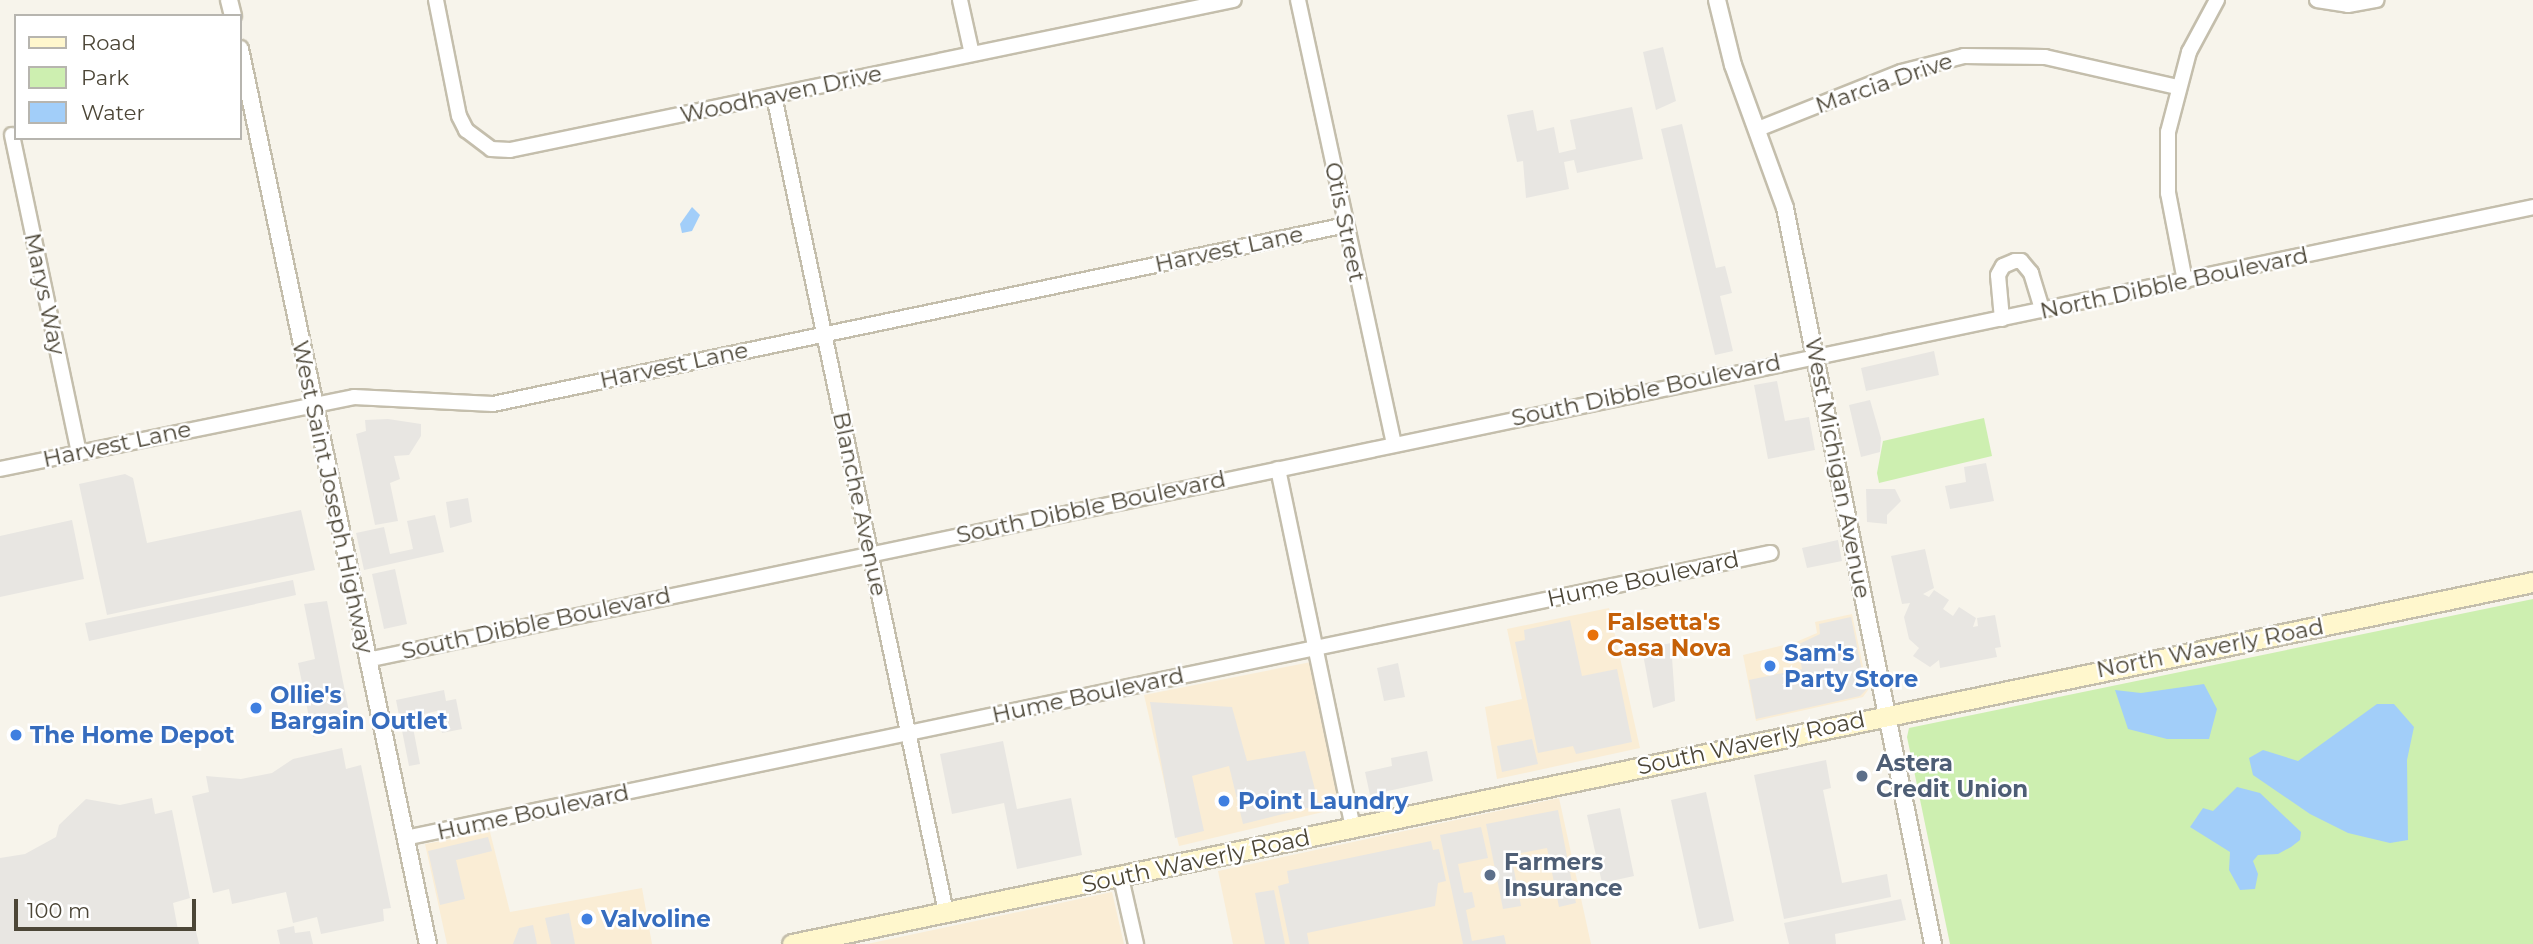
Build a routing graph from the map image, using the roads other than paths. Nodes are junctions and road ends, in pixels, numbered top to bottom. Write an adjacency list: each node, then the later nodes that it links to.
1 (436, 0): 12 (street, Woodhaven Drive)
2 (960, 0): 9 (street)
3 (1234, 0): 9 (street, Woodhaven Drive)
4 (1298, 0): 16 (street, Otis Street)
5 (1717, 0): 13 (street, West Michigan Avenue)
6 (2217, 0): 11 (street)
7 (2316, 0): 8 (street)
8 (2377, 0)
9 (972, 54): 12 (street, Woodhaven Drive)
10 (243, 85): 22 (street, West Saint Joseph Highway)
11 (2176, 87): 13 (street, Marcia Drive); 17 (street)
12 (774, 96): 20 (street, Blanche Avenue)
13 (1758, 129): 21 (street, West Michigan Avenue)
14 (9, 136): 24 (street, Marys Way)
15 (2533, 207): 17 (street, North Dibble Boulevard)
16 (1346, 225): 20 (street, Harvest Lane); 23 (street, Otis Street)
17 (2185, 281): 18 (street, North Dibble Boulevard)
18 (2042, 310): 19 (street, North Dibble Boulevard); 19 (street)
19 (2002, 319): 21 (street, North Dibble Boulevard)
20 (824, 334): 22 (street, Harvest Lane); 27 (street, Blanche Avenue)
21 (1815, 355): 23 (street, South Dibble Boulevard); 32 (street, West Michigan Avenue)
22 (314, 403): 24 (street, Harvest Lane); 31 (street, West Saint Joseph Highway)
23 (1394, 443): 26 (street, South Dibble Boulevard)
24 (79, 453): 25 (street, Harvest Lane)
25 (0, 469)
26 (1278, 469): 27 (street, South Dibble Boulevard); 30 (street)
27 (871, 552): 31 (street, South Dibble Boulevard); 33 (street, Blanche Avenue)
28 (1771, 553): 30 (street, Hume Boulevard)
29 (2533, 582): 32 (main road, North Waverly Road)
30 (1316, 648): 33 (street, Hume Boulevard); 34 (street)
31 (368, 660): 35 (street, West Saint Joseph Highway)
32 (1887, 714): 34 (main road, South Waverly Road); 41 (street, West Michigan Avenue)
33 (908, 733): 35 (street, Hume Boulevard); 37 (street, Blanche Avenue)
34 (1353, 827): 36 (main road, South Waverly Road)
35 (405, 838): 38 (street, West Saint Joseph Highway)
36 (1121, 878): 37 (main road, South Waverly Road); 40 (street)
37 (946, 912): 39 (main road, South Waverly Road)
38 (428, 944)
39 (792, 944)
40 (1136, 944)
41 (1933, 944)

